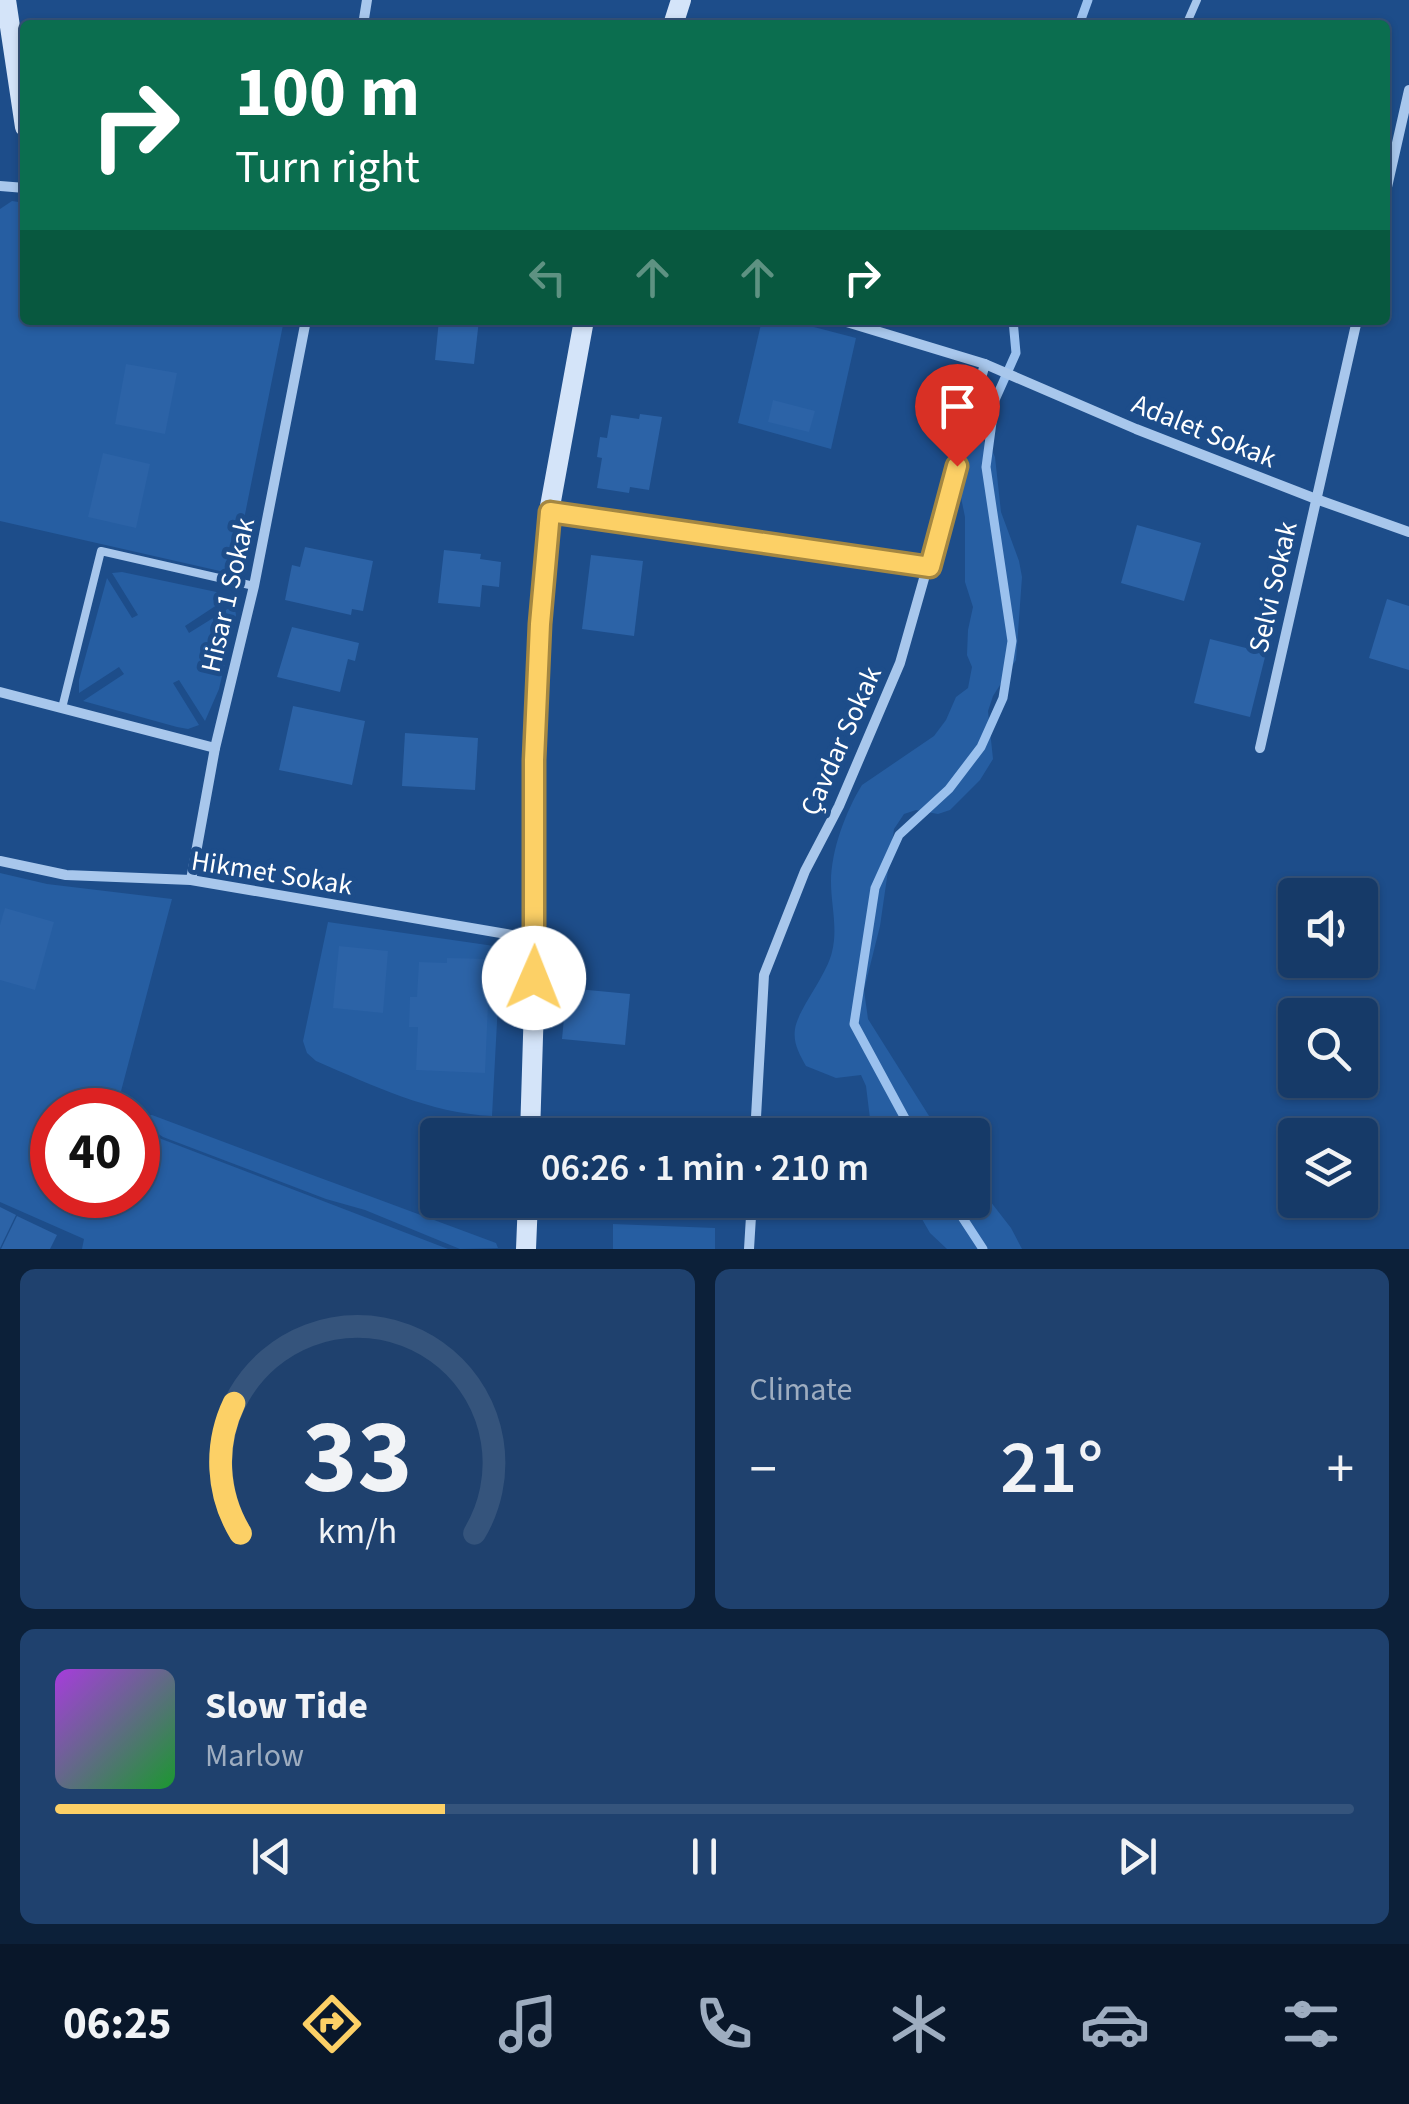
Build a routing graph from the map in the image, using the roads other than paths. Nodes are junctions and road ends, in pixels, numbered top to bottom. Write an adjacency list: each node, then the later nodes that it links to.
1 (6, 0): 3 (street)
2 (1409, 90): 4 (street)
3 (20, 94)
4 (1390, 174)
5 (305, 325): 14 (street, Hisar 1 Sokak)
6 (583, 325): 11 (street)
7 (856, 325): 9 (street, Adalet Sokak)
8 (1356, 325): 10 (street, Selvi Sokak)
9 (988, 366): 10 (street, Adalet Sokak); 13 (street, Çavdar Sokak)
10 (1316, 500): 12 (street, Adalet Sokak); 18 (street, Selvi Sokak)
11 (550, 512): 13 (street); 21 (street)
12 (1409, 532)
13 (930, 567): 23 (street, Çavdar Sokak)
14 (254, 586): 16 (lane); 17 (street, Hisar 1 Sokak)
15 (0, 692): 16 (street)
16 (62, 708): 17 (street)
17 (216, 748): 20 (street, Hisar 1 Sokak)
18 (1260, 748)
19 (0, 861): 20 (street, Hikmet Sokak)
20 (191, 880): 21 (street, Hikmet Sokak)
21 (536, 939): 22 (street)
22 (531, 1118)
23 (756, 1118)
24 (527, 1218): 26 (street)
25 (751, 1218): 27 (street)
26 (526, 1249)
27 (749, 1249)

